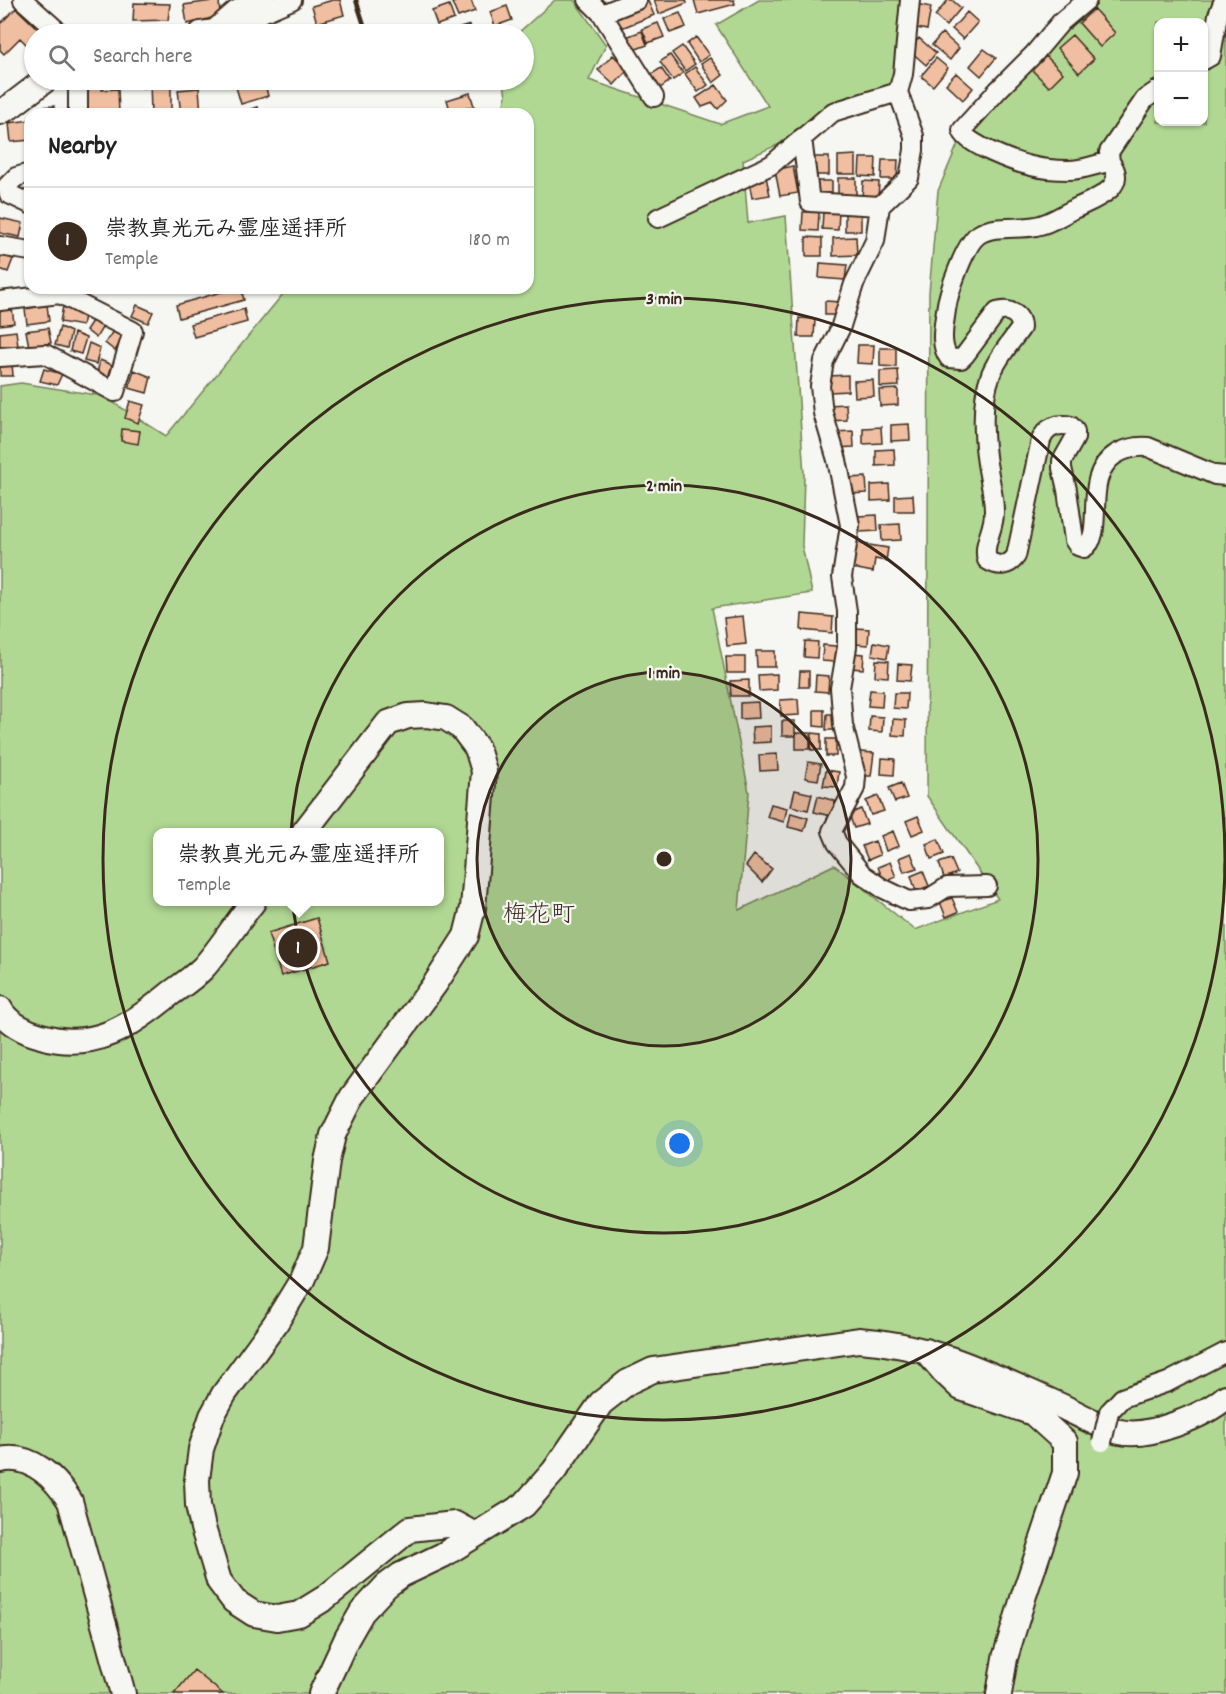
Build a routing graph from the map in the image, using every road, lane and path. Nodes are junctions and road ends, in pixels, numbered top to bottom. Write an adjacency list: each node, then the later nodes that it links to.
1 (23, 0): 10 (street)
2 (263, 0): 11 (street)
3 (292, 0): 12 (street)
4 (588, 0): 9 (street)
5 (637, 0): 9 (street)
6 (910, 0): 16 (street)
7 (1087, 0): 22 (street)
8 (1224, 0): 13 (street)
9 (602, 14): 18 (street)
10 (50, 24)
11 (221, 24)
12 (231, 24)
13 (1208, 58)
14 (32, 90): 20 (street)
15 (78, 90): 19 (street)
16 (898, 92): 21 (street); 25 (street)
17 (1154, 93): 22 (street)
18 (654, 97)
19 (78, 108)
20 (0, 112)
21 (802, 138): 25 (street); 26 (street)
22 (1110, 162): 31 (street)
23 (24, 175): 24 (street)
24 (24, 201)
25 (880, 206): 33 (street)
26 (658, 218)
27 (0, 246): 28 (street)
28 (24, 250)
29 (0, 301): 30 (street)
30 (0, 357)
31 (1226, 476)
32 (307, 828): 41 (street)
33 (987, 886)
34 (250, 906): 35 (street)
35 (0, 1009)
36 (926, 1351): 38 (street); 41 (street); 44 (street)
37 (1226, 1352): 39 (street, bridge)
38 (1226, 1397)
39 (1102, 1442)
40 (0, 1460): 42 (street)
41 (475, 1535): 43 (street)
42 (123, 1694)
43 (321, 1694)
44 (999, 1694)

